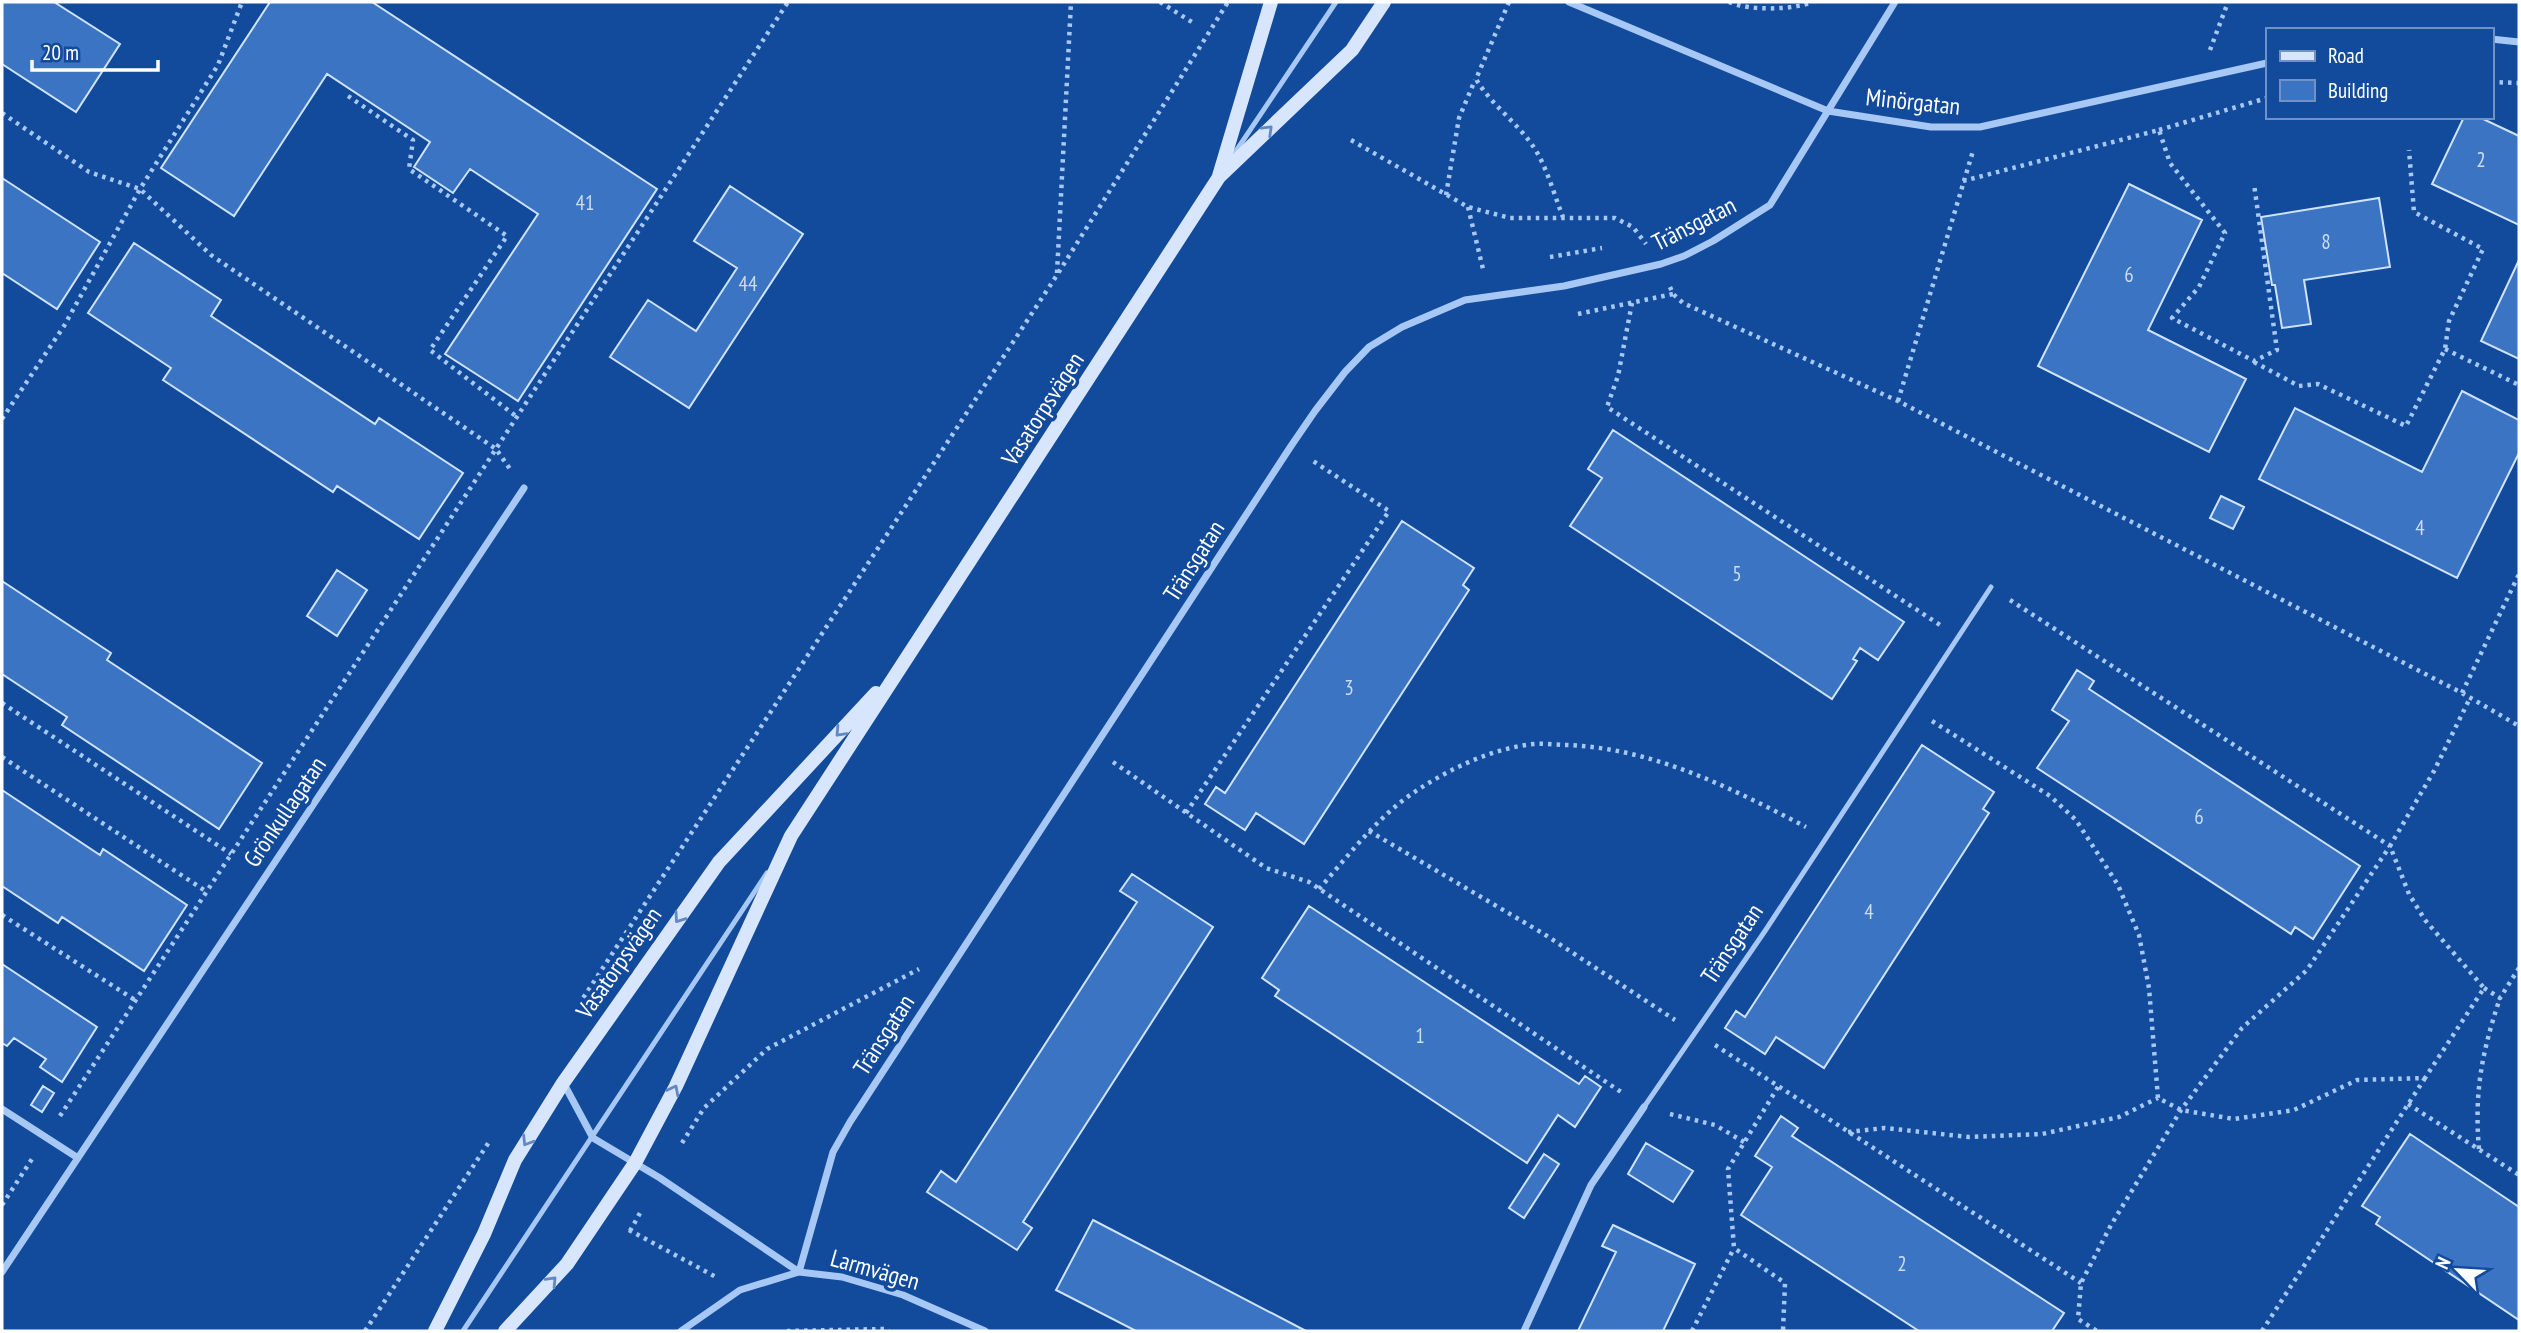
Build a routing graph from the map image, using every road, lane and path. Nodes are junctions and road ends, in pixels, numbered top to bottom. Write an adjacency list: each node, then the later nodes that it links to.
1 (242, 2): 34 (path)
2 (788, 2): 52 (path)
3 (1071, 2): 44 (path)
4 (1160, 2): 15 (path)
5 (1228, 2): 44 (path)
6 (1271, 2): 31 (main road, Vasatorpsvägen)
7 (1336, 2): 31 (lane)
8 (1384, 2): 31 (main road, Vasatorpsvägen, one-way to 8)
9 (1509, 2): 20 (path)
10 (1569, 2): 25 (street, Minörgatan)
11 (1729, 2): 12 (path)
12 (1813, 2)
13 (1895, 2): 25 (street, Tränsgatan)
14 (2228, 2): 19 (path)
15 (1195, 24)
16 (2493, 38): 17 (street)
17 (2519, 42)
18 (2266, 63): 19 (street, Minörgatan)
19 (2202, 78): 27 (street, Minörgatan)
20 (1476, 79): 35 (path); 37 (path)
21 (2493, 82): 22 (path)
22 (2519, 83)
23 (348, 96): 52 (path)
24 (2266, 98): 28 (path)
25 (1828, 111): 27 (street, Minörgatan); 42 (street, Tränsgatan)
26 (2, 113): 34 (path)
27 (1980, 127): 32 (path)
28 (2160, 130): 32 (path); 49 (path)
29 (1351, 140): 35 (path)
30 (2409, 150): 48 (path)
31 (1219, 177): 60 (main road, Vasatorpsvägen)
32 (1963, 181): 51 (path)
33 (2254, 184): 49 (path)
34 (140, 189): 53 (path); 55 (path)
35 (1446, 195): 36 (path)
36 (1468, 207): 37 (path); 43 (path)
37 (1563, 217): 38 (path)
38 (1644, 241): 39 (path); 42 (path)
39 (1631, 243)
40 (1604, 248): 41 (path)
41 (1550, 257)
42 (1661, 264): 45 (path); 54 (street, Tränsgatan)
43 (1483, 269)
44 (1057, 275): 82 (path)
45 (1673, 294): 46 (path); 51 (path)
46 (1632, 303): 47 (path); 59 (path)
47 (1578, 314)
48 (2445, 349): 49 (path); 50 (path)
49 (2253, 361)
50 (2519, 385)
51 (1898, 401): 61 (path)
52 (517, 417): 55 (path)
53 (2, 419)
54 (1291, 446): 66 (street, Tränsgatan); 68 (path)
55 (496, 449): 56 (path); 73 (path)
56 (524, 488): 98 (street, Grönkullagatan)
57 (2519, 574): 61 (path)
58 (1991, 587): 59 (lane, Tränsgatan); 72 (path)
59 (1958, 637): 64 (lane, Tränsgatan)
60 (903, 664): 70 (main road, Vasatorpsvägen); 85 (main road, Vasatorpsvägen, one-way to 85)
61 (2462, 693): 62 (path)
62 (2470, 698): 65 (path); 72 (path)
63 (2, 704): 73 (path)
64 (1910, 708): 71 (lane, Tränsgatan); 87 (path)
65 (2519, 726)
66 (1095, 750): 68 (path); 106 (street, Tränsgatan)
67 (2, 757): 75 (path)
68 (1186, 813): 74 (path)
69 (1369, 831): 71 (path); 74 (path); 83 (path)
70 (791, 836): 95 (lane); 99 (main road, Vasatorpsvägen, one-way to 70)
71 (1826, 838): 83 (lane, Tränsgatan)
72 (2390, 846): 79 (path); 91 (path)
73 (231, 854): 75 (path)
74 (1319, 889): 89 (path)
75 (207, 892): 81 (path)
76 (2, 915): 81 (path)
77 (920, 968): 101 (path)
78 (2519, 968): 80 (path)
79 (2484, 988): 80 (path); 84 (path)
80 (2500, 998): 97 (path)
81 (135, 1000): 94 (path)
82 (572, 1015)
83 (1695, 1032): 86 (path); 89 (lane, Tränsgatan)
84 (2425, 1077): 88 (path); 91 (path)
85 (563, 1083): 95 (street); 109 (main road, Vasatorpsvägen, one-way to 109)
86 (1779, 1087): 93 (path); 96 (path)
87 (2158, 1098): 91 (path); 93 (path)
88 (2408, 1104): 97 (path); 120 (path)
89 (1644, 1107): 96 (path); 116 (street, Tränsgatan)
90 (2, 1109): 94 (street)
91 (2181, 1110): 107 (path)
92 (496, 1130): 108 (path)
93 (1847, 1132): 107 (path)
94 (46, 1137): 98 (street); 102 (path)
95 (593, 1138): 99 (street); 110 (lane)
96 (1744, 1142): 104 (path)
97 (2479, 1149): 100 (path)
98 (78, 1158): 105 (street, Grönkullagatan)
99 (635, 1163): 101 (street); 111 (main road, Vasatorpsvägen, one-way to 99)
100 (2519, 1175)
101 (660, 1178): 103 (path); 106 (street)
102 (2, 1205)
103 (630, 1230)
104 (1734, 1248): 117 (path); 118 (path)
105 (2, 1272)
106 (799, 1272): 112 (street, Larmvägen); 115 (street, Larmvägen)
107 (2081, 1283): 119 (path)
108 (365, 1331)
109 (435, 1331)
110 (463, 1331)
111 (505, 1331)
112 (681, 1331)
113 (787, 1331): 114 (path)
114 (889, 1331)
115 (985, 1331)
116 (1524, 1331)
117 (1692, 1331)
118 (1783, 1331)
119 (2097, 1331)
120 (2262, 1331)

